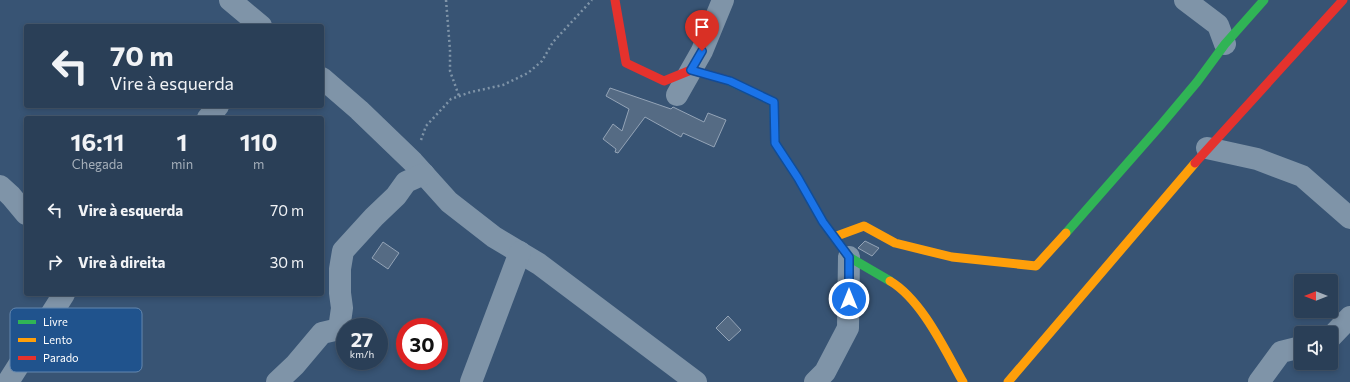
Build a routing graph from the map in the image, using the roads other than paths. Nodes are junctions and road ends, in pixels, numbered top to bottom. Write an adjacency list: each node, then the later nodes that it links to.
1 (230, 0): 7 (street)
2 (614, 0): 9 (main road)
3 (723, 0): 9 (street)
4 (1185, 0): 8 (street)
5 (1264, 0): 8 (main road)
6 (1343, 0): 14 (main road)
7 (259, 24)
8 (1225, 44): 19 (main road)
9 (691, 70): 11 (street); 19 (main road)
10 (324, 80): 15 (street)
11 (677, 95)
12 (216, 108): 13 (street)
13 (210, 116)
14 (1207, 148): 18 (street); 30 (main road)
15 (418, 168): 20 (street); 32 (street)
16 (0, 186): 17 (street)
17 (24, 212)
18 (1350, 218)
19 (834, 237): 21 (main road)
20 (520, 252): 33 (street); 34 (street)
21 (849, 257): 35 (street); 36 (main road)
22 (63, 296): 23 (street)
23 (55, 308)
24 (1350, 317): 25 (street)
25 (1338, 330)
26 (1350, 337): 27 (street)
27 (1338, 338)
28 (1294, 349): 37 (street)
29 (14, 372): 31 (street)
30 (1015, 379)
31 (8, 382)
32 (277, 382)
33 (471, 382)
34 (696, 382)
35 (815, 382)
36 (962, 382)
37 (1259, 382)

